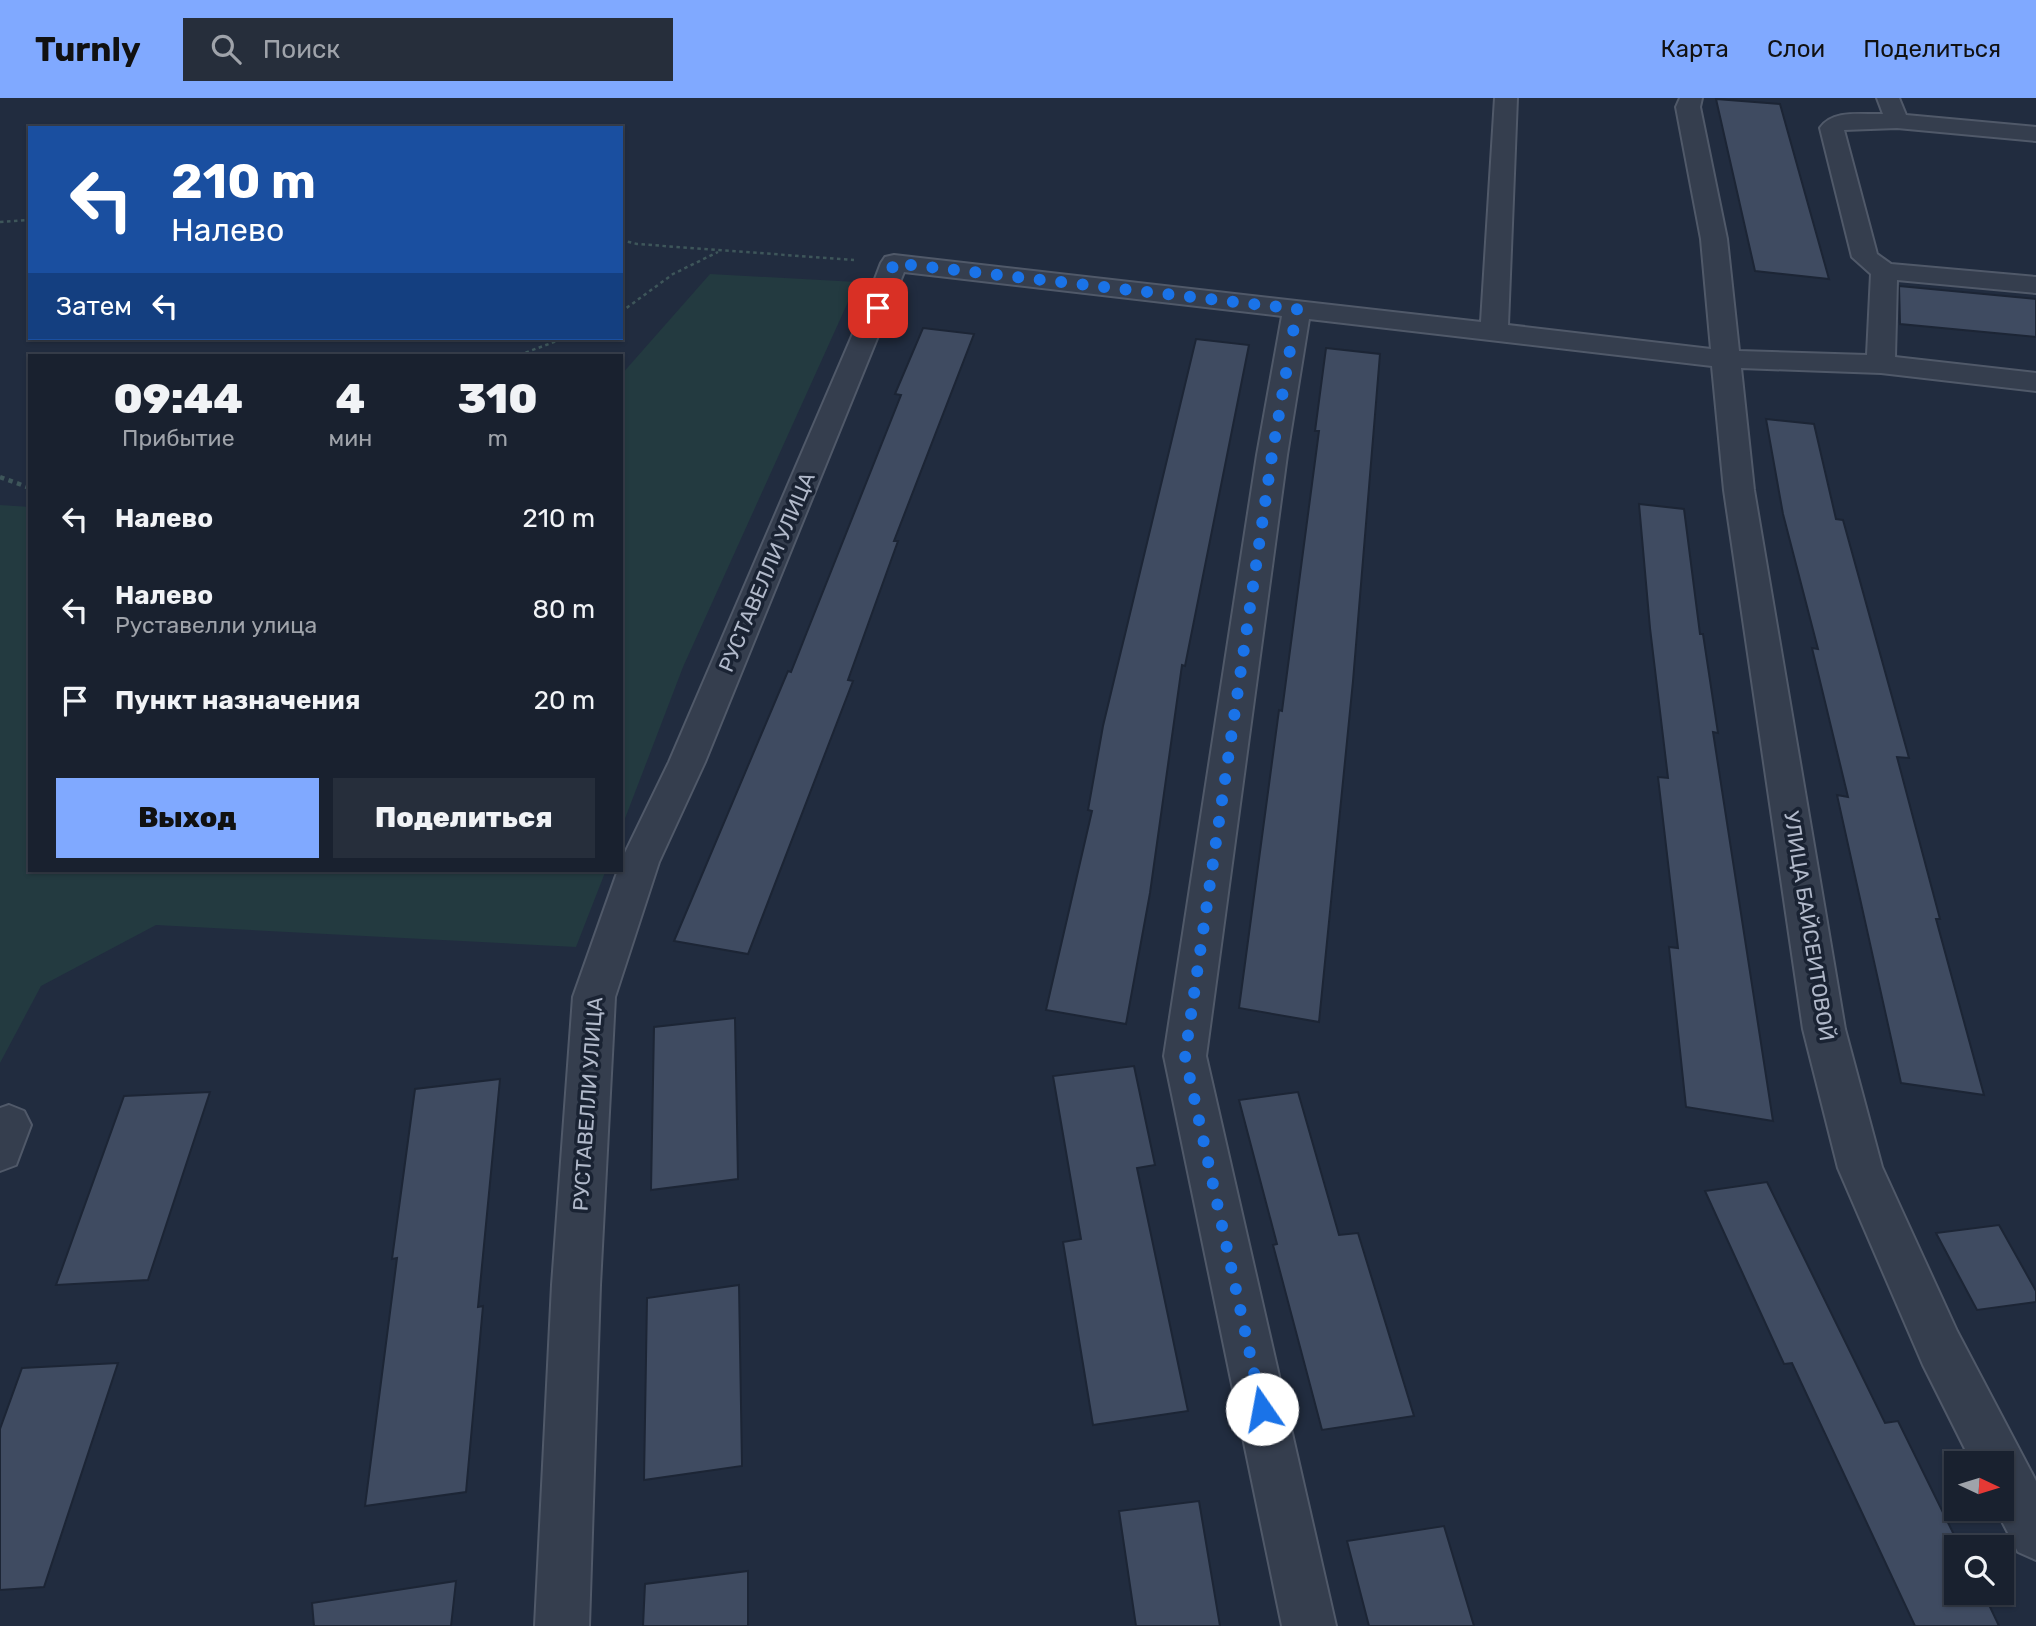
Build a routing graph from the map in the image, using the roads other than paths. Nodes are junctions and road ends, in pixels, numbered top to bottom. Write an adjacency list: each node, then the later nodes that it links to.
1 (1506, 98): 8 (street)
2 (1691, 98): 9 (street, УЛИЦА БАЙСЕИТОВОЙ)
3 (1892, 110): 4 (street); 5 (street)
4 (2036, 134)
5 (1884, 271): 6 (street); 10 (street)
6 (2036, 285)
7 (1297, 309): 8 (street); 15 (street, РУСТАВЕЛЛИ УЛИЦА); 16 (street)
8 (1494, 330): 9 (street)
9 (1727, 359): 10 (street); 12 (street, УЛИЦА БАЙСЕИТОВОЙ)
10 (1881, 364): 11 (street)
11 (2036, 382)
12 (1993, 1451)
13 (2014, 1492): 14 (street)
14 (2036, 1534)
15 (562, 1626)
16 (1309, 1626)

